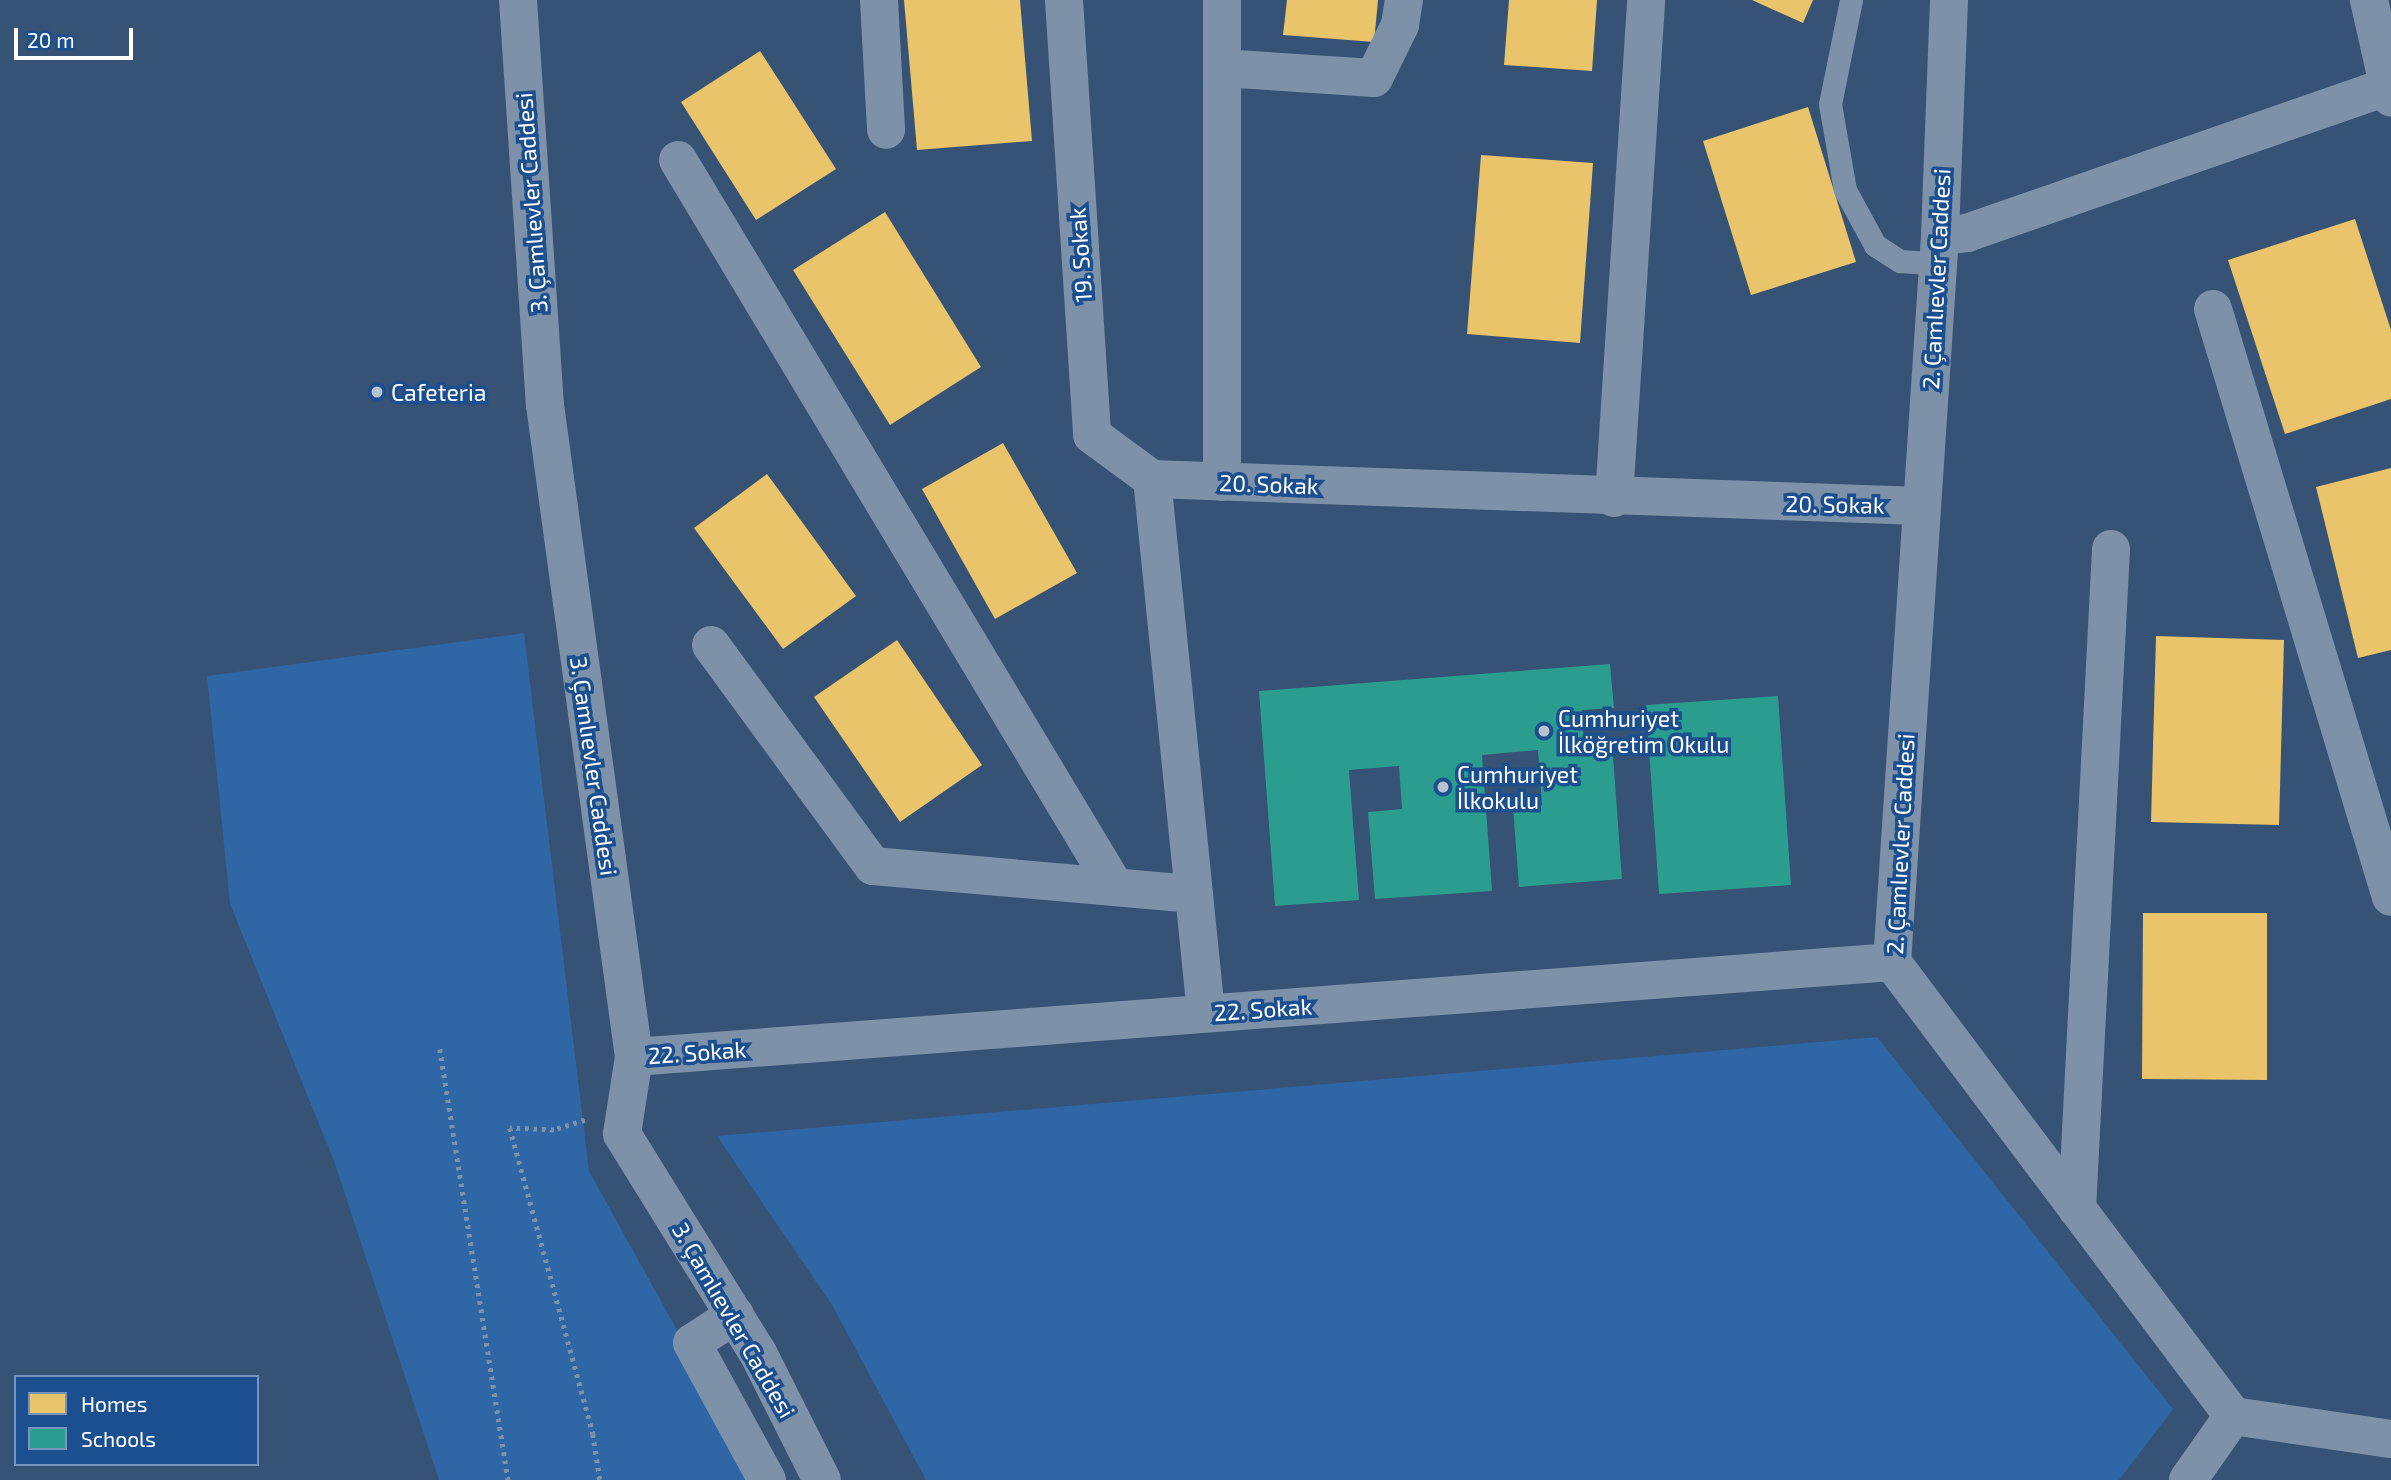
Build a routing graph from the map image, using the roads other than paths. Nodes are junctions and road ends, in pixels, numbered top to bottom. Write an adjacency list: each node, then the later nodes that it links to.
1 (518, 0): 27 (street, 3. Çamlıevler Caddesi)
2 (880, 0): 12 (street)
3 (1064, 0): 16 (street, 19. Sokak)
4 (1222, 0): 10 (street)
5 (1404, 0): 10 (street)
6 (1646, 0): 18 (street)
7 (1851, 0): 14 (lane)
8 (1949, 0): 14 (street, 2. Çamlıevler Caddesi)
9 (2369, 0): 11 (street)
10 (1222, 68): 17 (street)
11 (2389, 92): 14 (street)
12 (886, 130)
13 (678, 160): 22 (street)
14 (1940, 250): 19 (street, 2. Çamlıevler Caddesi)
15 (2213, 309): 24 (street)
16 (1152, 480): 17 (street, 20. Sokak); 23 (street)
17 (1222, 482): 18 (street, 20. Sokak)
18 (1614, 498): 19 (street, 20. Sokak)
19 (1921, 506): 25 (street, 2. Çamlıevler Caddesi)
20 (2111, 549): 28 (street)
21 (711, 645): 22 (street)
22 (1115, 887): 23 (street)
23 (1194, 894): 26 (street)
24 (2391, 897)
25 (1892, 962): 26 (street, 22. Sokak); 28 (street, 2. Çamlıevler Caddesi)
26 (1206, 1013): 27 (street, 22. Sokak)
27 (634, 1057): 29 (street, 3. Çamlıevler Caddesi)
28 (2077, 1209): 30 (street, 2. Çamlıevler Caddesi)
29 (735, 1315): 32 (street); 33 (street, 3. Çamlıevler Caddesi)
30 (2233, 1416): 31 (street); 34 (street)
31 (2391, 1439)
32 (767, 1480)
33 (822, 1480)
34 (2188, 1480)

